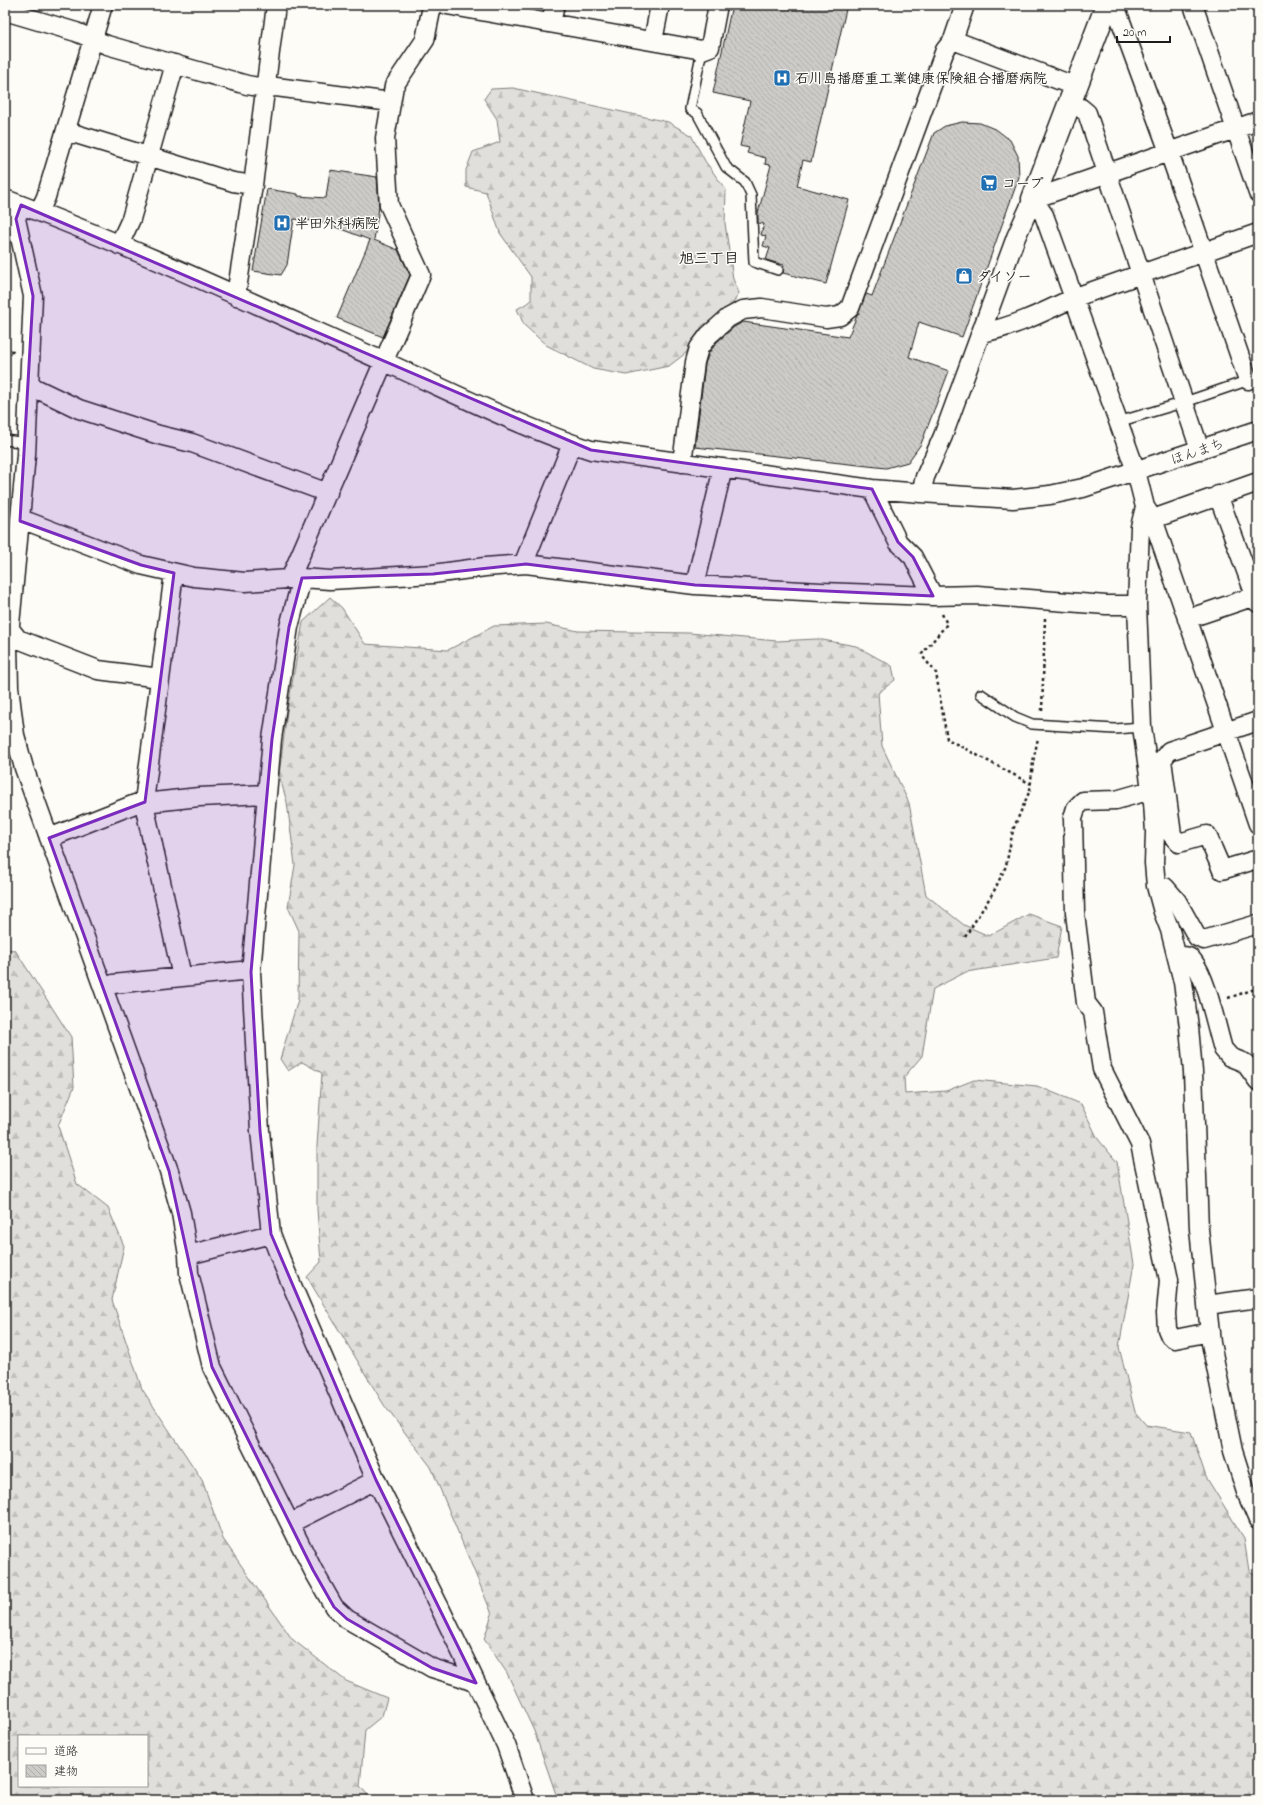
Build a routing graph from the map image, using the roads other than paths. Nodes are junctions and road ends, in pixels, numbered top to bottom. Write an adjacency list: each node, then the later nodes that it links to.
1 (103, 5): 14 (street)
2 (276, 5): 19 (street)
3 (434, 5): 21 (street)
4 (447, 5): 13 (street)
5 (555, 5): 13 (street)
6 (660, 5): 16 (street)
7 (718, 5): 17 (street)
8 (965, 5): 15 (street)
9 (1107, 5): 20 (street)
10 (1112, 5): 25 (street)
11 (1193, 5): 23 (street)
12 (9, 10): 14 (street)
13 (551, 23): 16 (street)
14 (93, 39): 18 (street); 24 (street)
15 (953, 40): 20 (street); 51 (street)
16 (653, 41): 17 (street)
17 (702, 50): 36 (lane)
18 (175, 64): 19 (street); 26 (street)
19 (265, 88): 21 (street); 28 (street)
20 (1074, 96): 27 (street); 30 (street)
21 (391, 102): 41 (street)
22 (1258, 121): 23 (street)
23 (1236, 128): 25 (street); 29 (street)
24 (66, 131): 26 (street); 32 (street)
25 (1169, 152): 27 (street); 35 (street)
26 (148, 157): 28 (street); 34 (street)
27 (1107, 173): 30 (street); 37 (street)
28 (253, 185): 38 (street)
29 (1258, 193)
30 (1034, 199): 39 (street); 40 (street)
31 (13, 202): 32 (street, ほんまち); 43 (street)
32 (39, 212): 34 (street, ほんまち)
33 (1258, 233): 35 (street)
34 (119, 245): 38 (street, ほんまち)
35 (1203, 252): 37 (street); 42 (street)
36 (778, 270)
37 (1140, 274): 39 (street); 44 (street)
38 (236, 296): 41 (street, ほんまち)
39 (1073, 298): 40 (street); 45 (street)
40 (981, 333): 57 (street)
41 (385, 362): 49 (street, ほんまち); 56 (street)
42 (1253, 379): 44 (lane)
43 (29, 388): 48 (street); 56 (street)
44 (1186, 402): 45 (lane); 50 (street)
45 (1118, 422): 53 (street)
46 (1258, 430): 50 (street, ほんまち)
47 (5, 440): 48 (lane)
48 (27, 443): 60 (street)
49 (572, 444): 51 (street, ほんまち); 61 (street)
50 (1200, 450): 53 (street, ほんまち)
51 (682, 463): 52 (street, ほんまち)
52 (723, 468): 55 (street, ほんまち); 64 (street)
53 (1136, 471): 57 (street, ほんまち); 59 (street)
54 (1258, 482): 58 (street)
55 (872, 488): 57 (street, ほんまち); 65 (street)
56 (328, 493): 63 (street)
57 (921, 493)
58 (1218, 496): 59 (street); 66 (street)
59 (1149, 513): 67 (street); 68 (street)
60 (20, 521): 62 (street); 69 (street)
61 (526, 564): 63 (street); 64 (street)
62 (174, 573): 63 (street); 70 (street)
63 (296, 579): 76 (street)
64 (695, 585): 65 (street)
65 (933, 596): 67 (street)
66 (1257, 598): 68 (street)
67 (1137, 605): 73 (street)
68 (1187, 619): 74 (street)
69 (7, 629): 70 (street); 79 (street)
70 (160, 678): 77 (street)
71 (981, 694): 73 (lane)
72 (1258, 721): 74 (street)
73 (1142, 727): 75 (street)
74 (1226, 732): 78 (street); 80 (street)
75 (1151, 790): 81 (street); 92 (street)
76 (267, 794): 77 (street); 84 (street)
77 (145, 802): 79 (street); 85 (street)
78 (1258, 824)
79 (49, 838): 86 (street)
80 (1258, 859)
81 (1156, 886): 82 (street); 83 (street)
82 (1258, 924)
83 (1177, 956): 87 (street); 91 (street)
84 (251, 972): 85 (street); 88 (street)
85 (182, 977): 86 (street)
86 (103, 987): 89 (street)
87 (1258, 1081)
88 (271, 1234): 89 (street); 93 (street)
89 (188, 1255): 95 (street)
90 (1258, 1298): 91 (street)
91 (1207, 1305): 92 (street)
92 (1210, 1332): 94 (street)
93 (376, 1480): 95 (street); 96 (street)
94 (1258, 1520)
95 (291, 1523): 96 (street)
96 (476, 1683): 97 (street)
97 (525, 1800)

